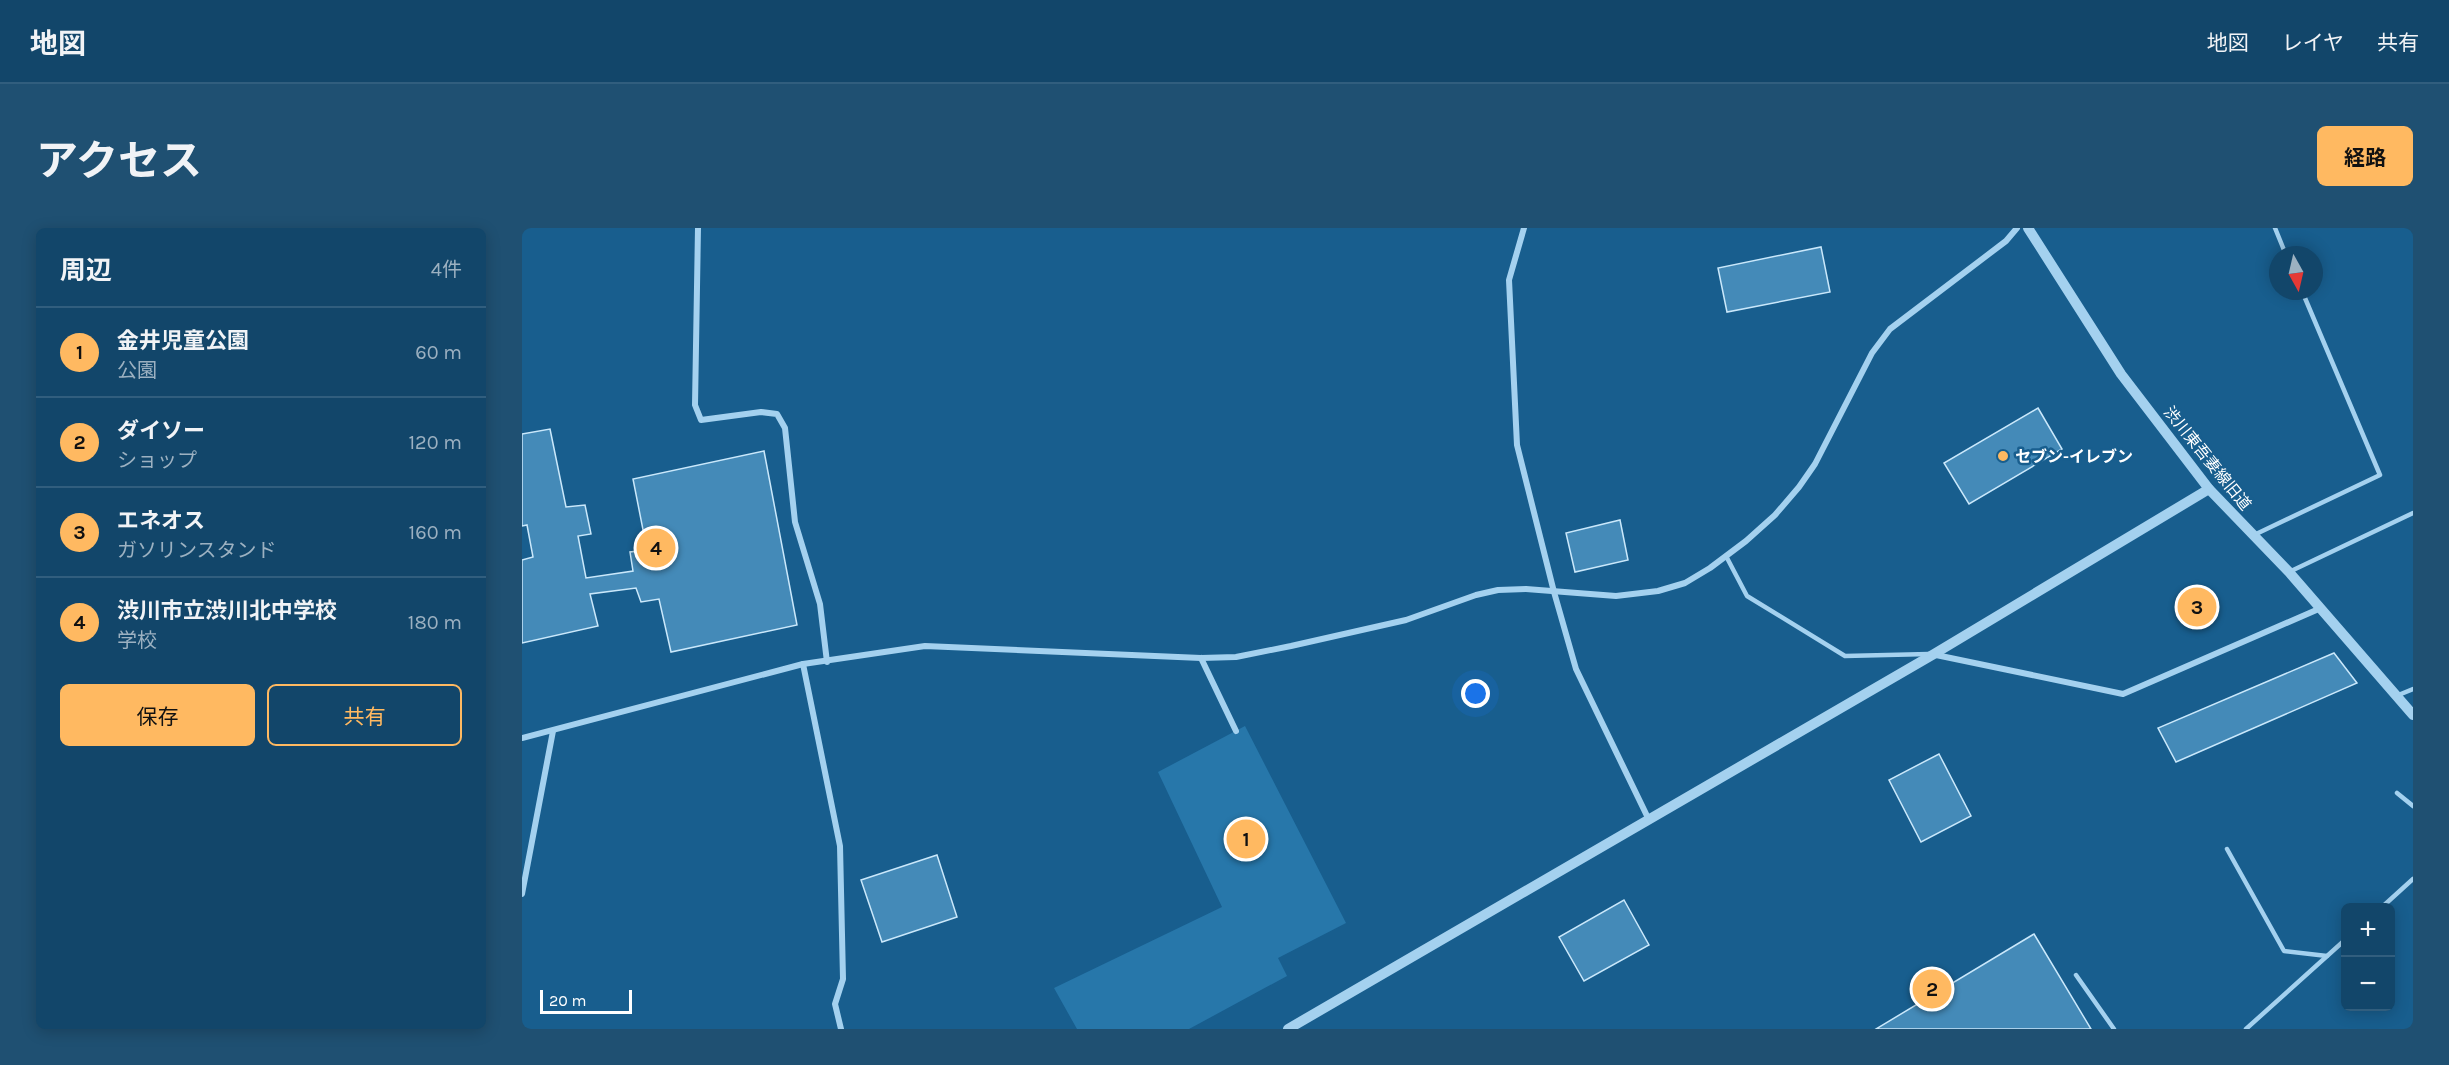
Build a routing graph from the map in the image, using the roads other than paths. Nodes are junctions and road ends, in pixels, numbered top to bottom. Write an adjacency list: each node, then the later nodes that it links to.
1 (698, 228): 17 (street)
2 (1524, 228): 13 (street)
3 (2017, 228): 11 (street)
4 (2028, 228): 8 (street, 渋川東吾妻線旧道)
5 (2275, 228): 6 (lane)
6 (2282, 246)
7 (2306, 300): 10 (lane)
8 (2210, 489): 10 (street, 渋川東吾妻線旧道); 15 (street)
9 (2413, 513): 12 (lane)
10 (2253, 536): 12 (street, 渋川東吾妻線旧道)
11 (1726, 556): 13 (street); 15 (lane)
12 (2289, 572): 14 (street, 渋川東吾妻線旧道)
13 (1554, 592): 16 (street); 27 (street)
14 (2321, 608): 15 (street); 20 (street, 渋川東吾妻線旧道)
15 (1935, 654): 27 (street)
16 (1201, 658): 17 (street); 23 (street)
17 (827, 662): 18 (street)
18 (803, 664): 22 (street); 35 (street)
19 (2413, 689): 20 (lane)
20 (2397, 696): 21 (street, 渋川東吾妻線旧道)
21 (2413, 715)
22 (554, 731): 24 (street); 30 (street)
23 (1236, 731)
24 (522, 738)
25 (2397, 793): 26 (lane)
26 (2413, 806)
27 (1649, 820): 36 (street)
28 (2227, 849): 33 (lane)
29 (2413, 879): 31 (lane)
30 (522, 894)
31 (2387, 903)
32 (2341, 943): 33 (lane)
33 (2327, 956): 38 (lane)
34 (2076, 975): 37 (lane)
35 (841, 1029)
36 (1288, 1029)
37 (2114, 1029)
38 (2246, 1029)

